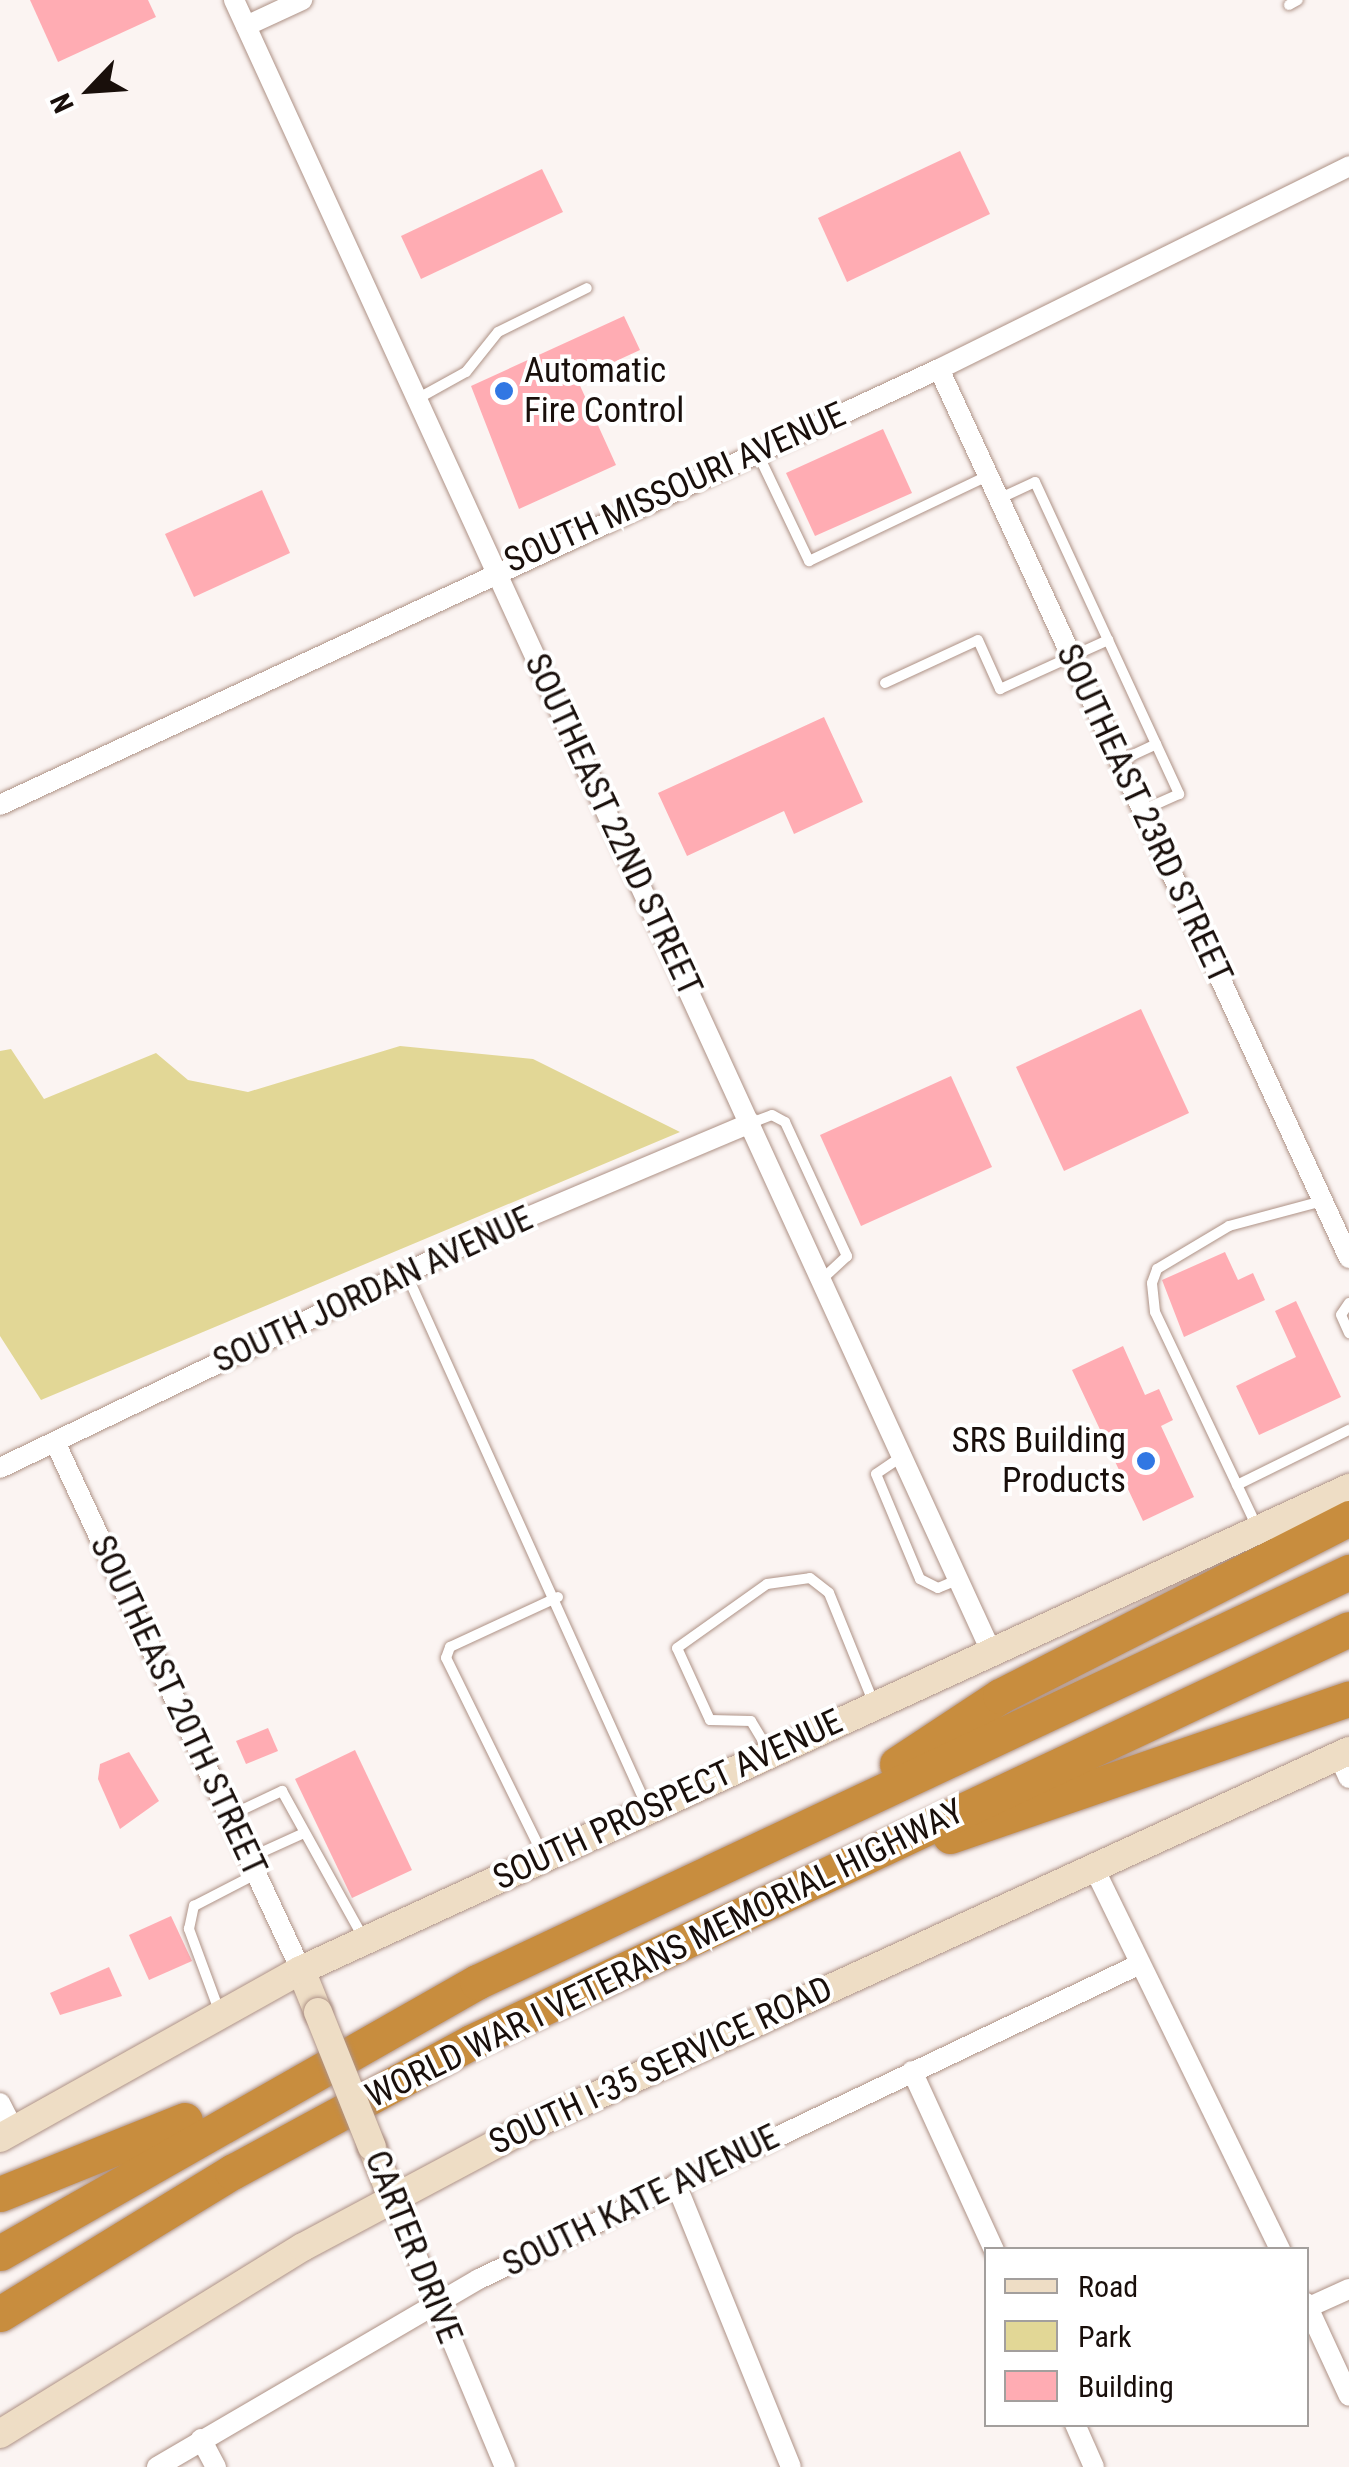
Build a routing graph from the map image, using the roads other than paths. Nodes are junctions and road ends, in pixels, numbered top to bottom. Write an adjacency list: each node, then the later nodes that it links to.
1 (234, 0): 3 (street, SOUTHEAST 22ND STREET)
2 (302, 0): 3 (street)
3 (246, 26): 7 (street, SOUTHEAST 22ND STREET)
4 (1349, 166): 6 (street, SOUTH MISSOURI AVENUE)
5 (587, 288): 7 (lane)
6 (939, 368): 8 (street, SOUTH MISSOURI AVENUE); 9 (street, SOUTHEAST 23RD STREET)
7 (416, 400): 11 (street, SOUTHEAST 22ND STREET)
8 (756, 451): 9 (lane); 11 (street, SOUTH MISSOURI AVENUE)
9 (988, 476): 10 (street, SOUTHEAST 23RD STREET)
10 (999, 499): 12 (lane); 13 (street, SOUTHEAST 23RD STREET)
11 (494, 570): 17 (street, SOUTH MISSOURI AVENUE); 19 (street, SOUTHEAST 22ND STREET)
12 (1108, 640): 13 (lane); 15 (lane)
13 (1072, 657): 14 (lane); 16 (street, SOUTHEAST 23RD STREET)
14 (885, 683)
15 (1156, 744): 16 (lane); 18 (lane)
16 (1120, 762): 18 (street, SOUTHEAST 23RD STREET)
17 (0, 805)
18 (1142, 811): 20 (street, SOUTHEAST 23RD STREET)
19 (751, 1122): 22 (street, SOUTH JORDAN AVENUE); 23 (street, SOUTHEAST 22ND STREET); 23 (lane)
20 (1322, 1202): 21 (street, SOUTHEAST 23RD STREET); 30 (lane)
21 (1349, 1258)
22 (406, 1273): 27 (street, SOUTH JORDAN AVENUE); 36 (lane)
23 (822, 1279): 28 (street, SOUTHEAST 22ND STREET)
24 (1349, 1303): 25 (lane)
25 (1349, 1333)
26 (1349, 1430): 30 (lane)
27 (55, 1442): 29 (street, SOUTH JORDAN AVENUE); 44 (street, SOUTHEAST 20TH STREET)
28 (903, 1456): 35 (street, SOUTHEAST 22ND STREET); 35 (lane)
29 (0, 1468)
30 (1237, 1485): 33 (lane)
31 (1349, 1488): 33 (main road, SOUTH PROSPECT AVENUE)
32 (1349, 1518): 45 (highway)
33 (1258, 1530): 38 (main road, SOUTH PROSPECT AVENUE)
34 (1349, 1572): 45 (highway, WORLD WAR I VETERANS MEMORIAL HIGHWAY)
35 (958, 1579): 38 (street, SOUTHEAST 22ND STREET)
36 (558, 1597): 43 (lane); 47 (lane)
37 (1349, 1629): 50 (highway, WORLD WAR I VETERANS MEMORIAL HIGHWAY)
38 (991, 1651): 40 (main road, SOUTH PROSPECT AVENUE)
39 (1349, 1699): 50 (highway)
40 (874, 1705): 41 (main road, SOUTH PROSPECT AVENUE); 41 (lane)
41 (771, 1753): 43 (main road, SOUTH PROSPECT AVENUE)
42 (1346, 1762): 49 (main road, SOUTH I-35 SERVICE ROAD)
43 (649, 1810): 47 (main road, SOUTH PROSPECT AVENUE)
44 (230, 1816): 46 (lane); 48 (street, SOUTHEAST 20TH STREET)
45 (805, 1826): 56 (highway, WORLD WAR I VETERANS MEMORIAL HIGHWAY)
46 (302, 1834): 48 (lane); 51 (lane)
47 (544, 1858): 51 (main road, SOUTH PROSPECT AVENUE)
48 (253, 1866): 53 (street, SOUTHEAST 20TH STREET); 54 (lane)
49 (1095, 1870): 52 (street); 61 (main road, SOUTH I-35 SERVICE ROAD)
50 (821, 1877): 69 (highway, WORLD WAR I VETERANS MEMORIAL HIGHWAY)
51 (365, 1940): 53 (main road, SOUTH PROSPECT AVENUE)
52 (1140, 1964): 55 (street, SOUTH KATE AVENUE); 63 (street)
53 (302, 1970): 54 (main road, SOUTH PROSPECT AVENUE); 61 (main road, CARTER DRIVE, bridge)
54 (220, 2014): 58 (main road, SOUTH PROSPECT AVENUE)
55 (912, 2071): 59 (street, SOUTH KATE AVENUE); 62 (street)
56 (298, 2077): 60 (highway); 64 (highway, WORLD WAR I VETERANS MEMORIAL HIGHWAY)
57 (0, 2103): 58 (street)
58 (7, 2133)
59 (676, 2184): 66 (street, SOUTH KATE AVENUE); 77 (street)
60 (0, 2194)
61 (392, 2197): 66 (street, CARTER DRIVE); 72 (main road, SOUTH I-35 SERVICE ROAD)
62 (993, 2247)
63 (1279, 2247)
64 (0, 2253)
65 (1349, 2288): 67 (street)
66 (433, 2304): 73 (street, SOUTH KATE AVENUE); 76 (street, CARTER DRIVE)
67 (1309, 2305)
68 (1309, 2307): 70 (street)
69 (6, 2311)
70 (1349, 2396)
71 (1075, 2427): 78 (street)
72 (0, 2434)
73 (202, 2438): 74 (street, SOUTH KATE AVENUE); 75 (street)
74 (157, 2467)
75 (216, 2467)
76 (505, 2467)
77 (790, 2467)
78 (1094, 2467)

